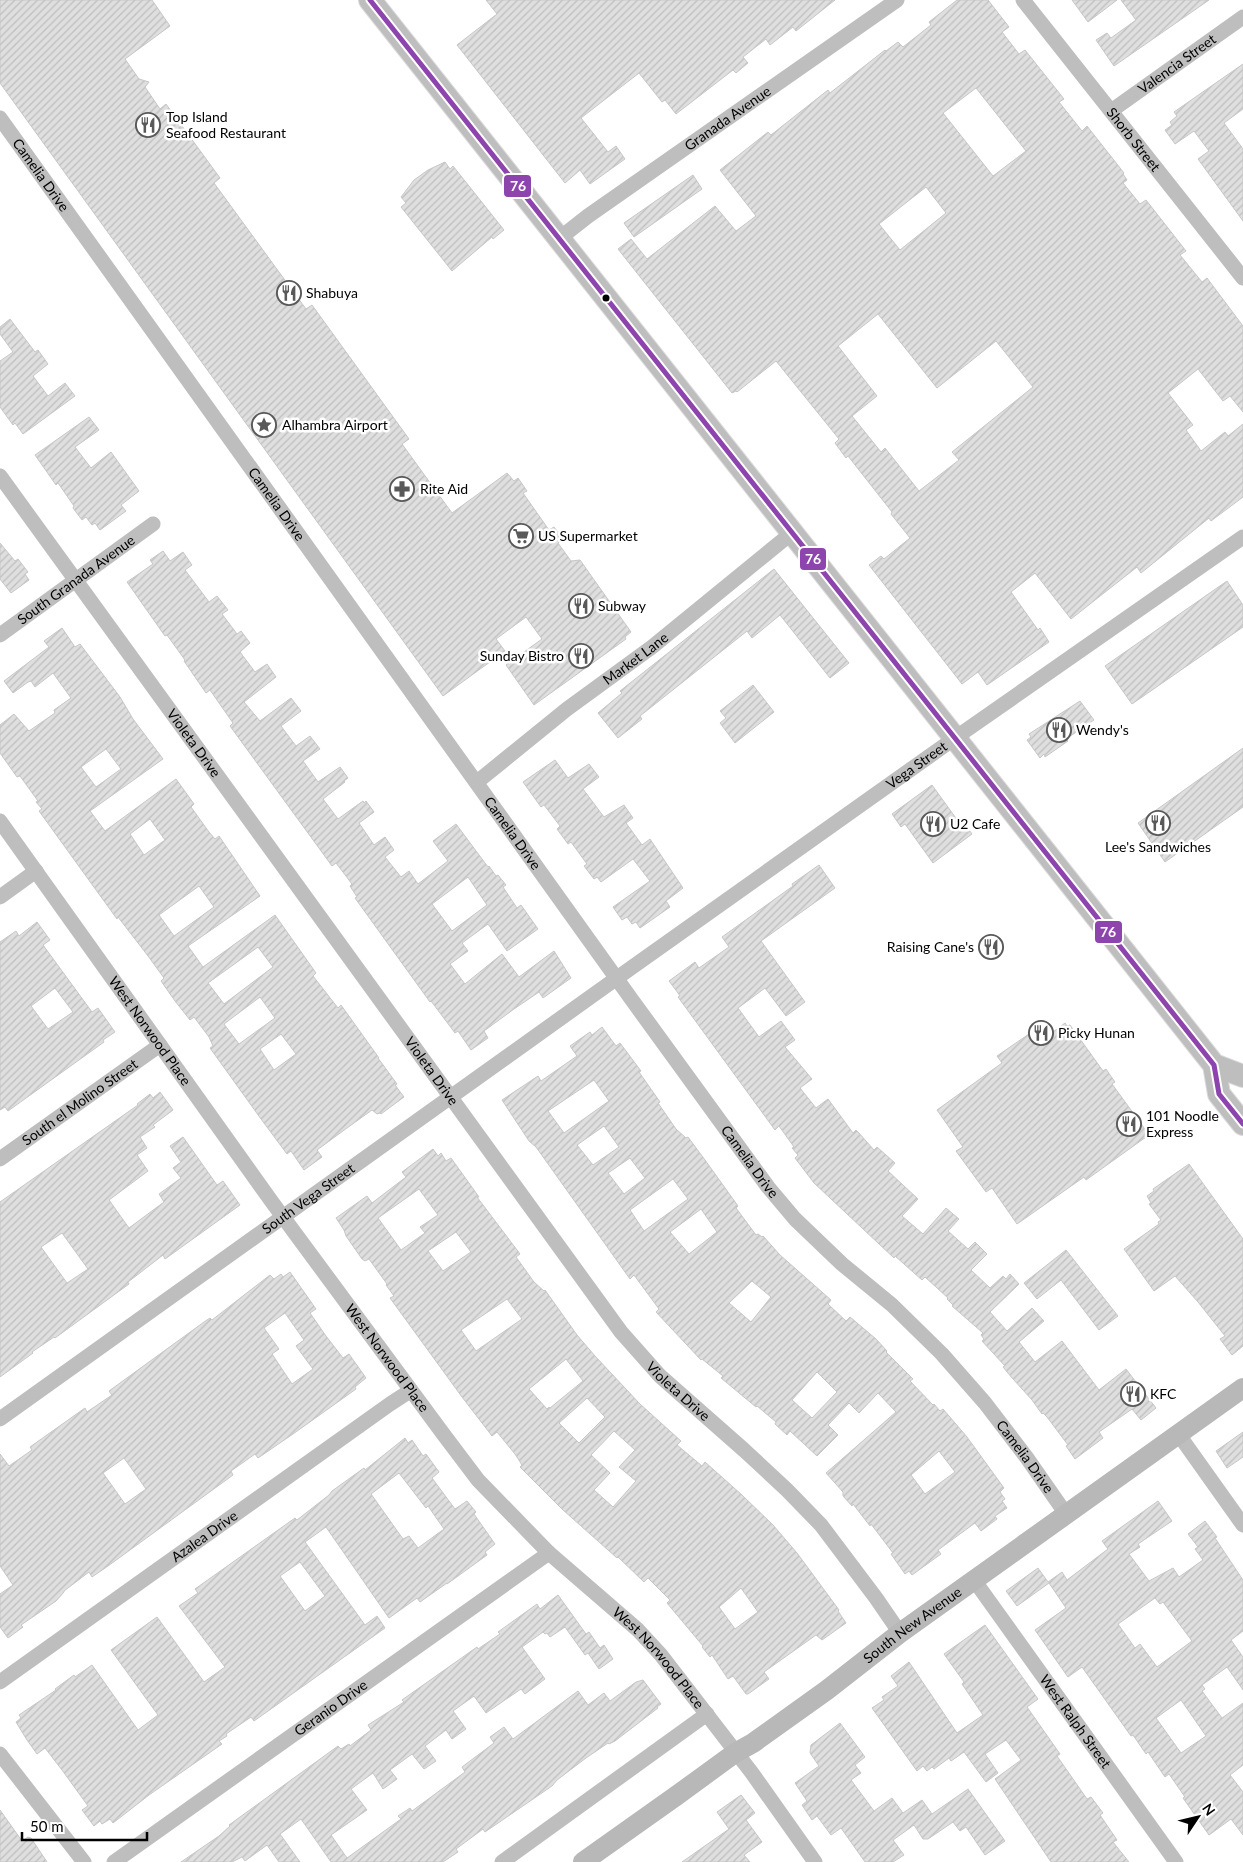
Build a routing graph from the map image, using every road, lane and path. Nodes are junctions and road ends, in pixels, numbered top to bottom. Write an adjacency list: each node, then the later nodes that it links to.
1 (370, 0): 7 (main road)
2 (897, 0): 7 (street, Granada Avenue)
3 (1023, 0): 5 (street, Shorb Street)
4 (1243, 17): 5 (street, Valencia Street)
5 (1111, 111): 8 (street, Shorb Street)
6 (0, 118): 16 (street, Camelia Drive)
7 (560, 238): 11 (main road)
8 (1243, 278)
9 (0, 476): 13 (street, Violeta Drive)
10 (153, 524): 13 (street, South Granada Avenue)
11 (793, 532): 15 (main road); 16 (street, Market Lane)
12 (1243, 538): 15 (street, Vega Street)
13 (76, 580): 14 (street, South Granada Avenue); 24 (street, Violeta Drive)
14 (0, 635)
15 (955, 738): 20 (street, Vega Street); 22 (main road)
16 (477, 782): 20 (street, Camelia Drive)
17 (0, 821): 18 (street, West Norwood Place)
18 (36, 871): 19 (street); 21 (street, West Norwood Place)
19 (0, 897)
20 (617, 979): 24 (street, South Vega Street); 32 (street, Camelia Drive)
21 (160, 1046): 26 (street, South el Molino Street); 27 (street, West Norwood Place)
22 (1214, 1065): 23 (main road); 25 (main road)
23 (1243, 1076)
24 (451, 1097): 27 (street, South Vega Street); 36 (street, Violeta Drive)
25 (1243, 1124)
26 (0, 1159)
27 (284, 1217): 29 (street, West Norwood Place); 30 (street, South Vega Street)
28 (1243, 1388): 31 (main road, South New Avenue)
29 (410, 1391): 34 (street, West Norwood Place); 37 (street, Azalea Drive)
30 (0, 1420)
31 (1179, 1435): 32 (main road, South New Avenue); 33 (street)
32 (1066, 1514): 35 (main road, South New Avenue)
33 (1243, 1525)
34 (549, 1553): 38 (street, West Norwood Place); 42 (street, Geranio Drive)
35 (974, 1580): 36 (main road, South New Avenue); 46 (street, West Ralph Street)
36 (900, 1633): 39 (main road, South New Avenue)
37 (0, 1682)
38 (707, 1714): 39 (street, West Norwood Place); 43 (street)
39 (735, 1752): 44 (main road, South New Avenue); 45 (street, West Norwood Place)
40 (0, 1754): 41 (street)
41 (84, 1862)
42 (114, 1862)
43 (502, 1862)
44 (583, 1862)
45 (815, 1862)
46 (1176, 1862)

